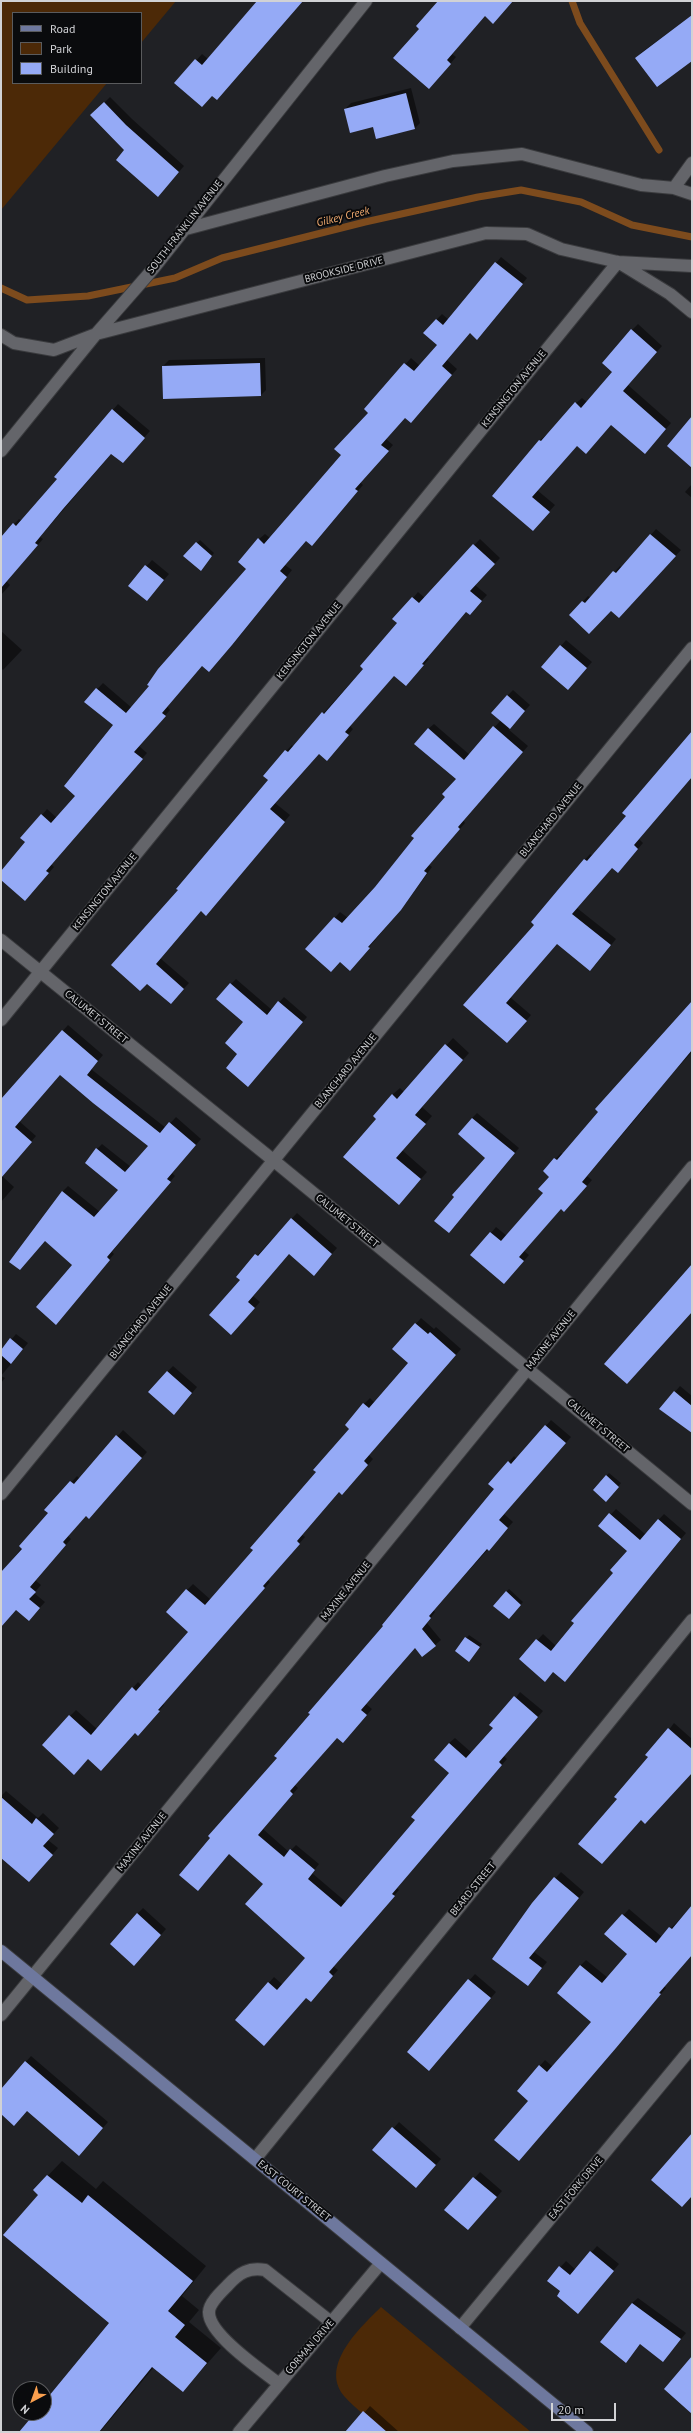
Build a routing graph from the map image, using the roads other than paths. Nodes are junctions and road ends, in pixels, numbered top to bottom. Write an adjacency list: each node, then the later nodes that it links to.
1 (366, 1): 5 (street, SOUTH FRANKLIN AVENUE)
2 (692, 164): 3 (street)
3 (674, 188): 4 (street); 5 (street)
4 (692, 194)
5 (182, 230): 9 (street, SOUTH FRANKLIN AVENUE)
6 (618, 262): 7 (street, BROOKSIDE DRIVE); 8 (street); 9 (street, BROOKSIDE DRIVE); 14 (street, KENSINGTON AVENUE)
7 (692, 266)
8 (692, 312)
9 (96, 334): 10 (street, BROOKSIDE DRIVE); 11 (street, SOUTH FRANKLIN AVENUE)
10 (1, 335)
11 (1, 451)
12 (692, 648): 16 (street, BLANCHARD AVENUE)
13 (1, 940): 14 (street, CALUMET STREET)
14 (40, 972): 15 (street, KENSINGTON AVENUE); 16 (street, CALUMET STREET)
15 (1, 1020)
16 (273, 1160): 18 (street, CALUMET STREET); 19 (street, BLANCHARD AVENUE)
17 (692, 1167): 18 (street, MAXINE AVENUE)
18 (528, 1369): 20 (street, CALUMET STREET); 23 (street, MAXINE AVENUE)
19 (1, 1494)
20 (692, 1504)
21 (692, 1620): 26 (street, BEARD STREET)
22 (1, 1952): 23 (main road, EAST COURT STREET)
23 (32, 1977): 24 (street, MAXINE AVENUE); 26 (main road, EAST COURT STREET)
24 (1, 2015)
25 (692, 2047): 29 (street, EAST FORK DRIVE)
26 (255, 2159): 27 (main road, EAST COURT STREET)
27 (381, 2263): 28 (street, GORMAN DRIVE); 29 (main road, EAST COURT STREET)
28 (331, 2322): 30 (street, GORMAN DRIVE); 30 (street)
29 (460, 2328): 32 (main road, EAST COURT STREET)
30 (278, 2383): 31 (street, GORMAN DRIVE)
31 (239, 2432)
32 (587, 2432)

